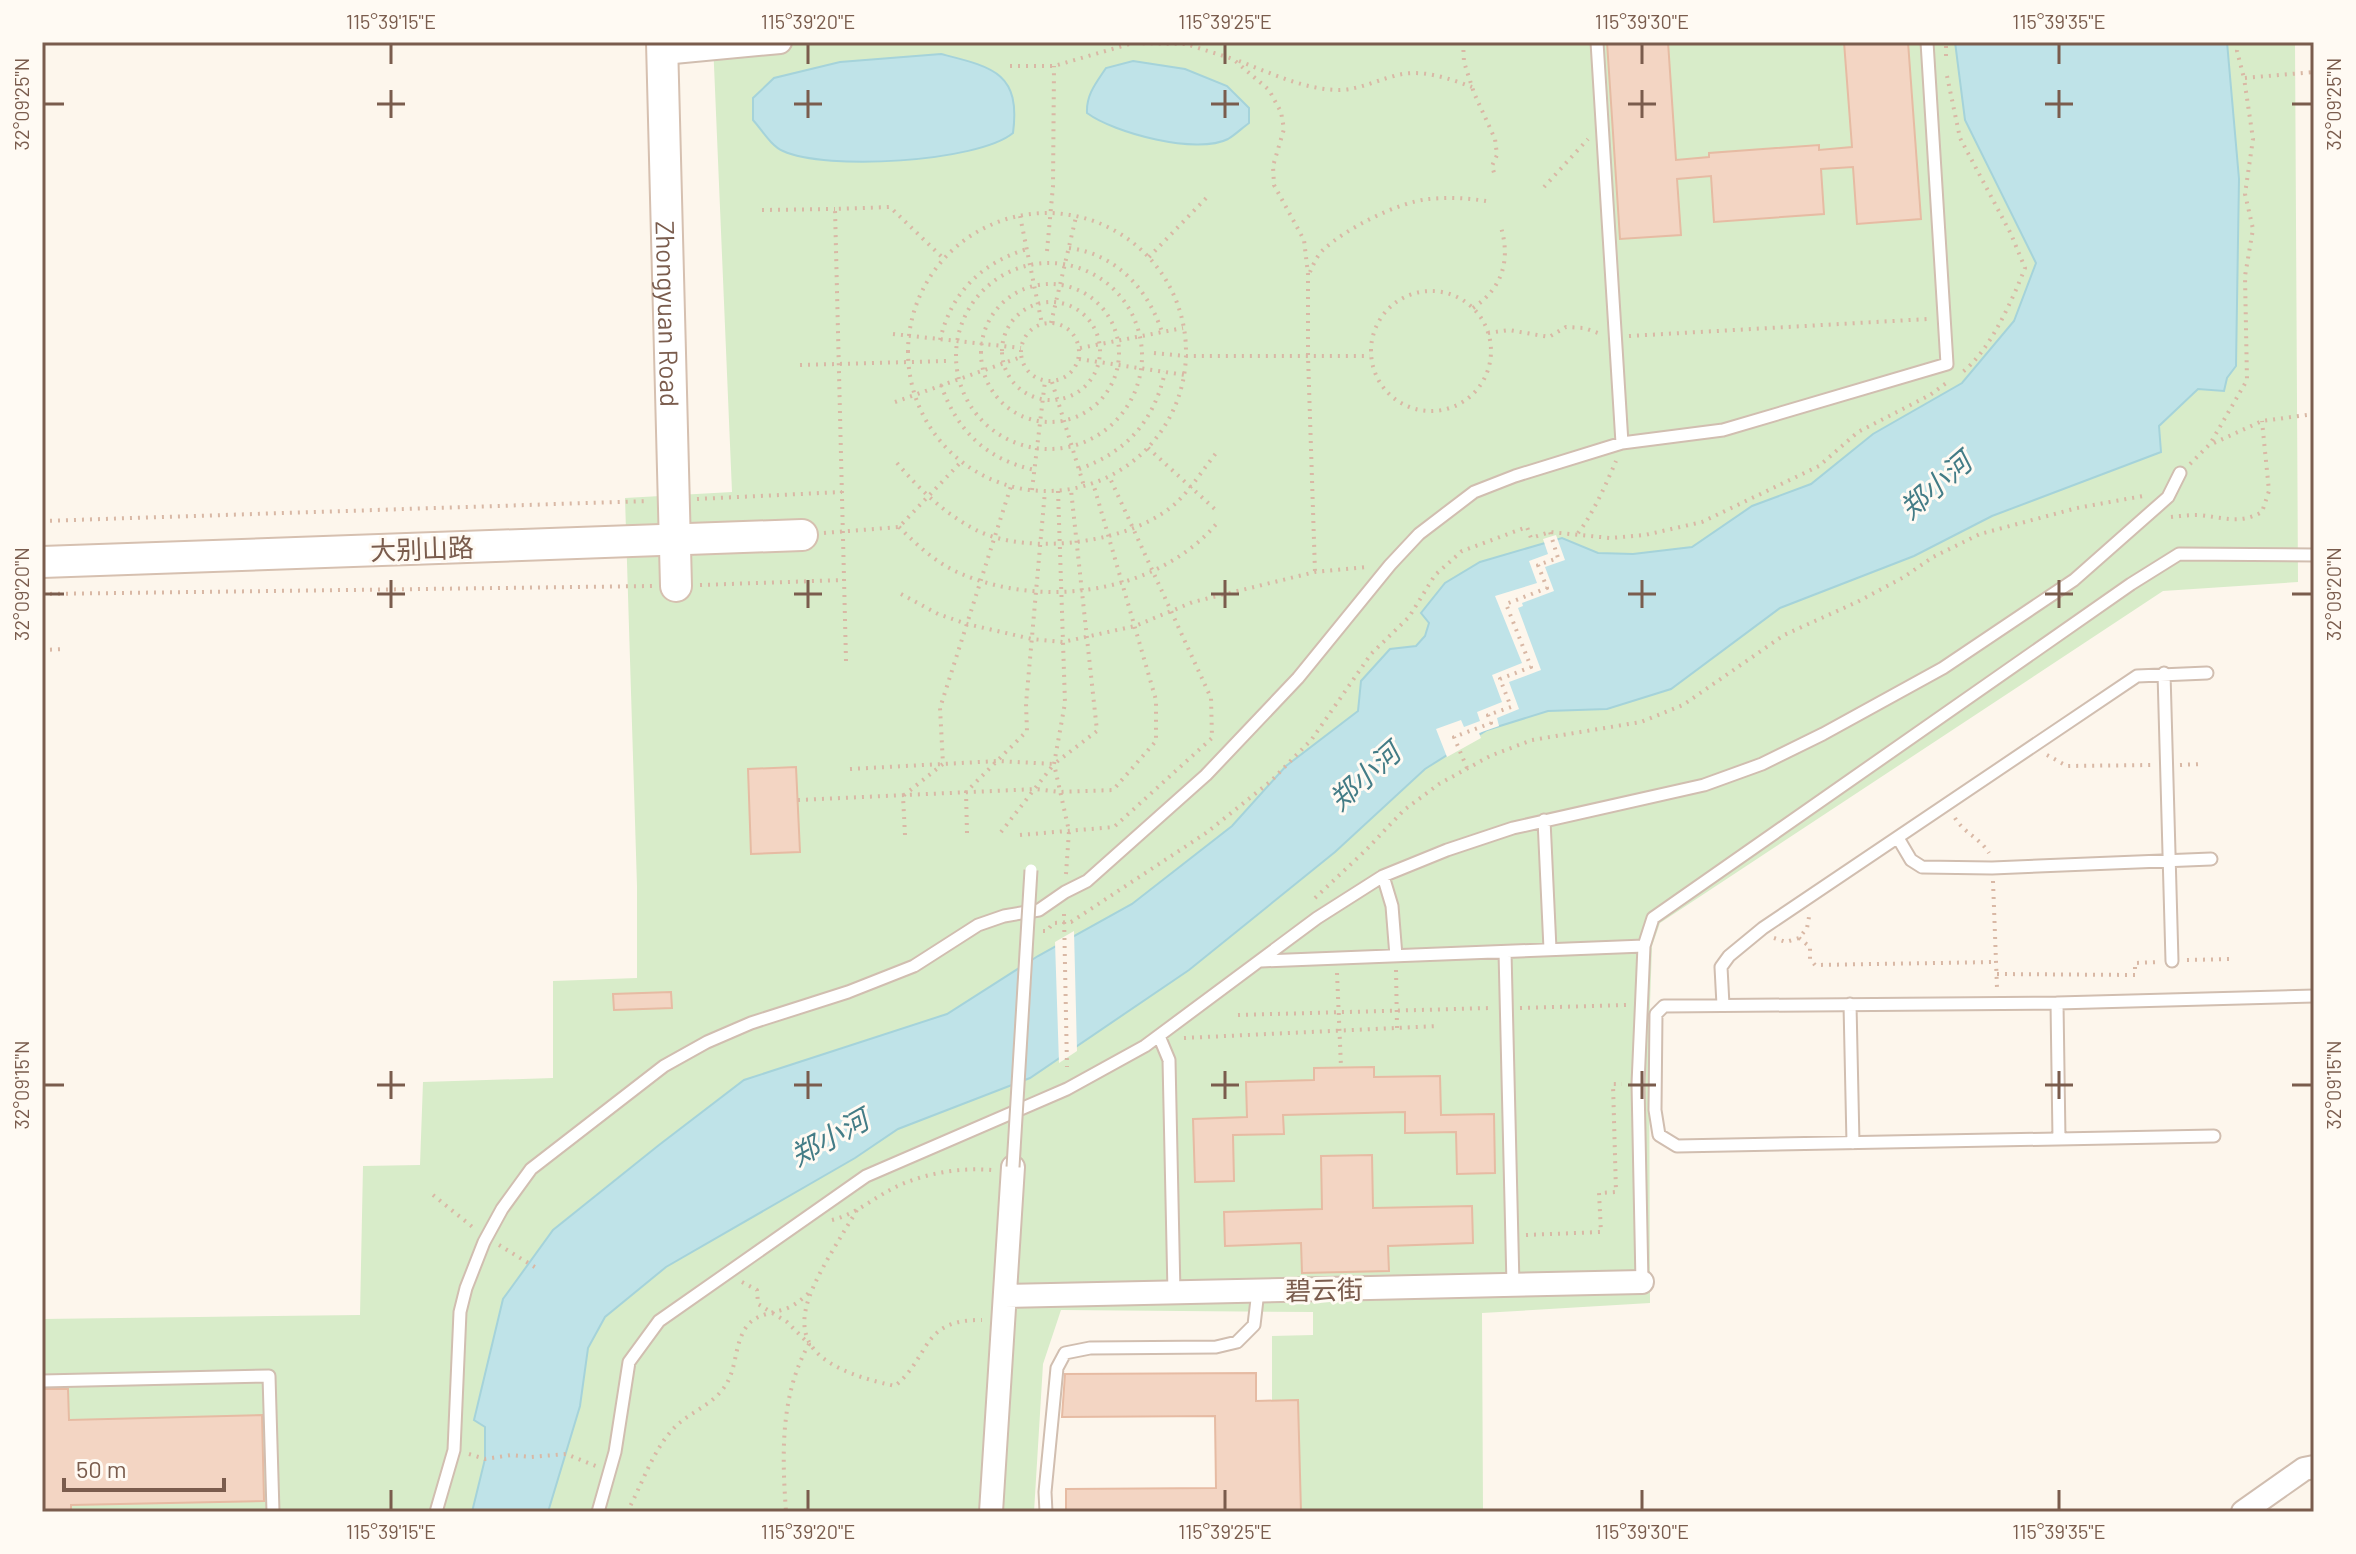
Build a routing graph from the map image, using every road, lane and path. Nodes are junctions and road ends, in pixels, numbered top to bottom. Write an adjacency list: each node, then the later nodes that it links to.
1 (780, 42): 9 (street)
2 (1463, 42): 10 (path)
3 (1470, 42): 10 (path)
4 (1597, 42): 20 (lane)
5 (1927, 42): 44 (lane)
6 (1946, 42): 12 (path)
7 (2238, 42): 18 (path)
8 (2314, 42): 11 (path)
9 (662, 47): 113 (main road, Zhongyuan Road)
10 (1464, 50): 19 (path)
11 (2314, 53)
12 (1946, 56)
13 (1233, 59): 15 (path); 19 (path); 38 (path)
14 (1010, 66): 15 (path)
15 (1054, 66): 27 (path)
16 (1946, 71): 122 (path)
17 (2314, 72): 18 (path)
18 (2244, 78): 92 (path)
19 (1472, 87): 21 (path)
20 (1602, 122): 22 (path); 53 (lane)
21 (1495, 176)
22 (1544, 187)
23 (1210, 194): 34 (path)
24 (1486, 201): 38 (path)
25 (835, 209): 26 (path); 35 (path); 72 (path)
26 (762, 210)
27 (1050, 214): 28 (path); 29 (path); 33 (path)
28 (1020, 216): 32 (path); 35 (path)
29 (1076, 217): 31 (path); 34 (path)
30 (1500, 224): 43 (path)
31 (1069, 248): 36 (path); 48 (path)
32 (1027, 249): 37 (path); 54 (path)
33 (1047, 251)
34 (1149, 257): 47 (path)
35 (944, 259): 52 (path)
36 (1065, 264): 37 (path); 39 (path); 51 (path)
37 (1030, 265): 40 (path); 56 (path)
38 (1308, 274): 64 (path)
39 (1060, 285): 40 (path); 41 (path); 55 (path)
40 (1035, 286): 42 (path); 57 (path)
41 (1055, 302): 42 (path); 45 (path); 58 (path)
42 (1038, 304): 46 (path); 59 (path)
43 (1473, 308): 49 (path); 65 (path)
44 (1944, 319): 53 (path); 91 (lane)
45 (1051, 323): 46 (path); 61 (path)
46 (1042, 324): 60 (path)
47 (1184, 328): 48 (path); 63 (path)
48 (1162, 332): 51 (path)
49 (1488, 333): 53 (path); 65 (path)
50 (893, 334): 52 (path)
51 (1141, 336): 55 (path); 75 (path)
52 (908, 337): 54 (path); 69 (path)
53 (1616, 337): 91 (lane)
54 (940, 340): 56 (path)
55 (1118, 341): 58 (path); 74 (path)
56 (957, 342): 57 (path); 79 (path)
57 (982, 344): 59 (path); 76 (path)
58 (1100, 344): 61 (path); 70 (path)
59 (1002, 346): 60 (path); 71 (path)
60 (1021, 348): 66 (path)
61 (1080, 348): 67 (path)
62 (1154, 353): 63 (path)
63 (1186, 356): 64 (path); 78 (path)
64 (1308, 356): 65 (path); 134 (path)
65 (1370, 356)
66 (1022, 357): 71 (path); 80 (path)
67 (1079, 359): 70 (path); 81 (path)
68 (947, 361): 69 (path)
69 (908, 362): 72 (path); 83 (path)
70 (1099, 362): 74 (path); 85 (path)
71 (1004, 363): 76 (path); 84 (path)
72 (839, 364): 73 (path); 111 (path)
73 (800, 365)
74 (1118, 365): 75 (path); 88 (path)
75 (1142, 369): 77 (path); 93 (path)
76 (984, 371): 79 (path); 89 (path)
77 (1165, 372): 78 (path); 99 (path)
78 (1185, 375): 94 (path)
79 (959, 379): 82 (path); 95 (path)
80 (1045, 381): 81 (path); 84 (path)
81 (1052, 381): 85 (path)
82 (941, 385): 83 (path); 100 (path)
83 (914, 395): 86 (path); 97 (path)
84 (1043, 400): 85 (path); 89 (path)
85 (1058, 400): 88 (path)
86 (895, 402)
87 (2314, 414): 90 (path)
88 (1064, 420): 89 (path); 93 (path)
89 (1040, 421): 95 (path)
90 (2262, 421): 92 (path); 115 (path)
91 (1622, 443): 122 (path); 132 (lane)
92 (2210, 444): 101 (path)
93 (1072, 446): 95 (path); 99 (path)
94 (1148, 448): 102 (path); 106 (path)
95 (1037, 449): 100 (path)
96 (1217, 452): 106 (path)
97 (961, 462): 104 (path); 112 (path)
98 (897, 463): 112 (path)
99 (1079, 469): 105 (path)
100 (1035, 470): 108 (path)
101 (2180, 473): 161 (path); 169 (lane)
102 (1109, 476): 103 (path); 119 (path)
103 (1093, 483): 105 (path); 125 (path)
104 (1011, 486): 108 (path); 124 (path)
105 (1084, 486): 107 (path)
106 (1190, 486): 114 (path); 119 (path)
107 (1071, 489): 110 (path); 127 (path)
108 (1032, 491): 109 (path)
109 (1045, 491): 110 (path); 128 (path)
110 (1058, 491): 129 (path)
111 (842, 492): 113 (path); 120 (path)
112 (927, 498): 118 (path); 124 (path)
113 (674, 500): 116 (path); 126 (main road, Zhongyuan Road)
114 (1218, 512)
115 (2174, 517)
116 (42, 521)
117 (1218, 522): 133 (path)
118 (899, 527): 120 (path); 136 (path)
119 (1133, 528): 125 (path); 133 (path)
120 (843, 531): 123 (path); 135 (path)
121 (1549, 533): 122 (path); 161 (path); 183 (path)
122 (1578, 533)
123 (802, 535): 126 (main road, 大别山路)
124 (995, 536): 128 (path); 136 (path)
125 (1109, 536): 127 (path); 137 (path)
126 (675, 540): 131 (main road, 大别山路); 138 (main road, Zhongyuan Road)
127 (1077, 542): 129 (path); 139 (path)
128 (1040, 544): 129 (path); 140 (path)
129 (1059, 544): 141 (path)
130 (2314, 555): 185 (lane)
131 (42, 562)
132 (1390, 565): 134 (path); 181 (lane)
133 (1152, 570): 137 (path); 144 (path)
134 (1315, 572): 144 (path)
135 (844, 580): 138 (path); 152 (path)
136 (981, 580): 140 (path); 145 (path)
137 (1122, 582): 139 (path); 146 (path)
138 (676, 586): 142 (path)
139 (1083, 590): 141 (path); 147 (path)
140 (1036, 591): 141 (path); 148 (path)
141 (1060, 592): 149 (path)
142 (42, 594)
143 (901, 594): 145 (path)
144 (1172, 612): 146 (path); 170 (path)
145 (967, 624): 148 (path); 157 (path)
146 (1135, 626): 147 (path); 165 (path)
147 (1088, 638): 149 (path); 158 (path)
148 (1032, 639): 149 (path); 156 (path)
149 (1063, 642): 158 (path)
150 (64, 649): 151 (path)
151 (42, 650)
152 (846, 661)
153 (2164, 673): 154 (lane); 155 (lane); 160 (lane)
154 (2207, 673)
155 (2035, 745): 160 (path); 168 (lane)
156 (998, 761): 157 (path); 158 (path); 164 (path)
157 (943, 764): 162 (path); 166 (path)
158 (1054, 764): 163 (path); 165 (path)
159 (2201, 764): 160 (path)
160 (2167, 765): 177 (lane)
161 (1467, 768): 182 (path)
162 (850, 769)
163 (1036, 789): 164 (path); 165 (path); 171 (path)
164 (966, 792): 166 (path); 172 (path)
165 (1059, 792): 170 (path)
166 (903, 796): 167 (path); 173 (path)
167 (798, 800)
168 (1953, 800): 175 (lane); 178 (path)
169 (1544, 820): 180 (lane); 186 (lane)
170 (1069, 831): 174 (path); 181 (path)
171 (1001, 832)
172 (967, 833)
173 (905, 835)
174 (1020, 835)
175 (1898, 838): 178 (lane); 200 (lane)
176 (2211, 859): 177 (lane)
177 (2169, 861): 178 (lane); 192 (lane)
178 (1992, 868): 193 (path)
179 (1031, 870): 216 (lane, bridge)
180 (1383, 876): 188 (lane); 191 (lane)
181 (1065, 892): 210 (path, bridge); 235 (lane)
182 (1311, 901)
183 (1032, 932)
184 (1799, 938): 193 (path)
185 (1644, 946): 186 (lane); 197 (lane)
186 (1550, 949): 187 (lane)
187 (1505, 952): 188 (lane); 201 (lane)
188 (1396, 956): 189 (lane); 202 (path)
189 (1336, 959): 191 (lane); 203 (path)
190 (2230, 959): 192 (path)
191 (1260, 961): 208 (lane)
192 (2172, 961): 194 (path)
193 (1996, 962): 194 (path)
194 (1997, 974): 199 (path)
195 (2314, 996): 196 (lane)
196 (2057, 1003): 199 (lane); 214 (lane)
197 (1642, 1004): 201 (path); 212 (lane)
198 (1850, 1004): 199 (lane); 200 (lane); 215 (lane)
199 (1998, 1004)
200 (1723, 1005): 215 (lane)
201 (1507, 1008): 202 (path); 219 (lane)
202 (1396, 1011): 203 (path); 206 (path)
203 (1339, 1012): 204 (path); 207 (path)
204 (1238, 1015)
205 (1437, 1026): 206 (path)
206 (1397, 1028): 207 (path)
207 (1339, 1030): 209 (path); 211 (path)
208 (1159, 1036): 209 (lane); 218 (lane)
209 (1165, 1050): 225 (lane)
210 (1067, 1067)
211 (1341, 1067)
212 (1638, 1084): 219 (path); 221 (lane)
213 (2214, 1136): 214 (lane)
214 (2059, 1139): 215 (lane)
215 (1853, 1143)
216 (1013, 1170): 217 (path); 226 (street)
217 (857, 1210): 218 (path); 223 (path)
218 (816, 1212): 220 (lane)
219 (1512, 1235): 222 (lane)
220 (725, 1276): 227 (path); 233 (lane)
221 (1642, 1282): 222 (street, 碧云街)
222 (1513, 1285): 224 (street, 碧云街)
223 (812, 1290): 227 (path); 229 (path)
224 (1258, 1291): 225 (street, 碧云街); 240 (lane)
225 (1174, 1293): 226 (street, 碧云街)
226 (1005, 1296): 228 (street)
227 (772, 1313): 229 (path); 237 (path)
228 (1004, 1320): 229 (path); 239 (street)
229 (809, 1344): 238 (path)
230 (42, 1381): 234 (lane)
231 (469, 1455): 233 (path)
232 (2314, 1467): 241 (street)
233 (610, 1471): 236 (lane)
234 (273, 1512)
235 (436, 1512)
236 (598, 1512)
237 (627, 1512)
238 (786, 1512)
239 (991, 1512)
240 (1046, 1512)
241 (2243, 1512)

